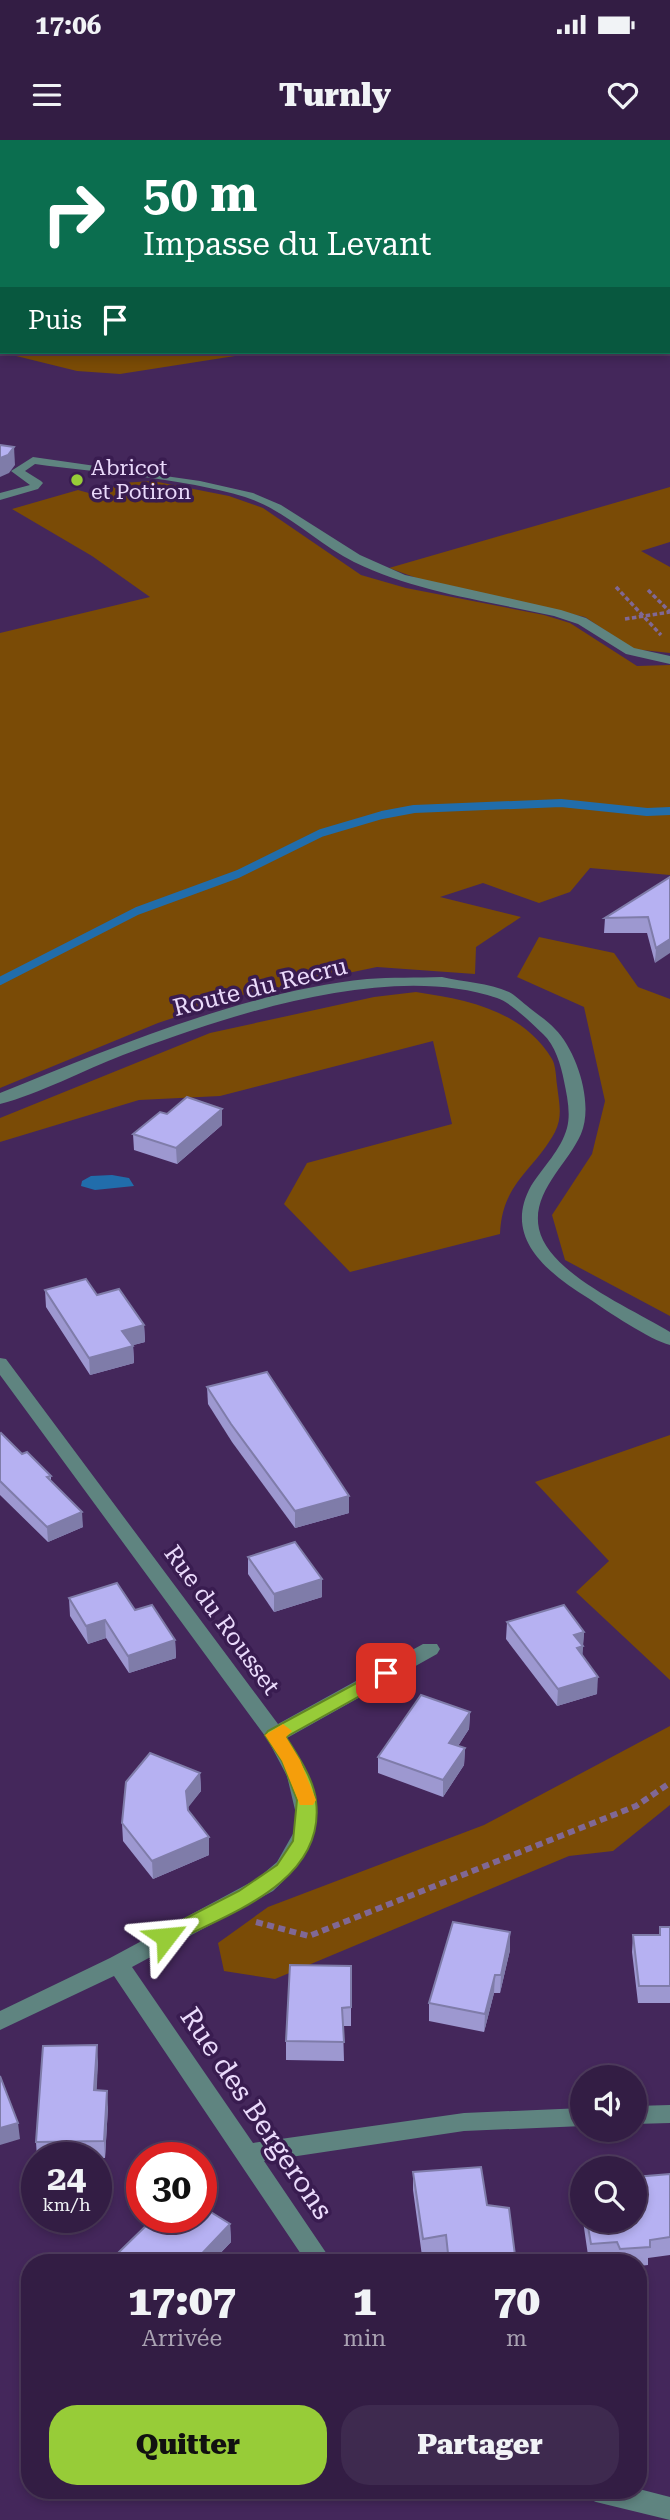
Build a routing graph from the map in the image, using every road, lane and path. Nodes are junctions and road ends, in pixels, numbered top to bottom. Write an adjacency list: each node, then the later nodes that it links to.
1 (11, 458): 2 (street)
2 (33, 460): 3 (street); 8 (street)
3 (0, 497)
4 (616, 587): 7 (path)
5 (648, 590): 6 (path)
6 (670, 612)
7 (670, 644)
8 (670, 660)
9 (0, 1099): 10 (street, Route du Recru)
10 (670, 1340)
11 (0, 1363): 13 (street, Rue du Rousset)
12 (430, 1648): 13 (street)
13 (275, 1735): 15 (street, Rue du Rousset)
14 (670, 1783): 15 (path)
15 (215, 1910): 16 (street, Rue du Rousset)
16 (118, 1964): 17 (street, Rue du Rousset); 21 (street, Rue des Bergerons)
17 (0, 2021)
18 (670, 2113): 19 (street)
19 (647, 2114)
20 (570, 2118): 21 (street)
21 (245, 2154): 22 (street, Rue des Bergerons)
22 (315, 2254)
23 (631, 2499): 24 (street)
24 (670, 2509)

